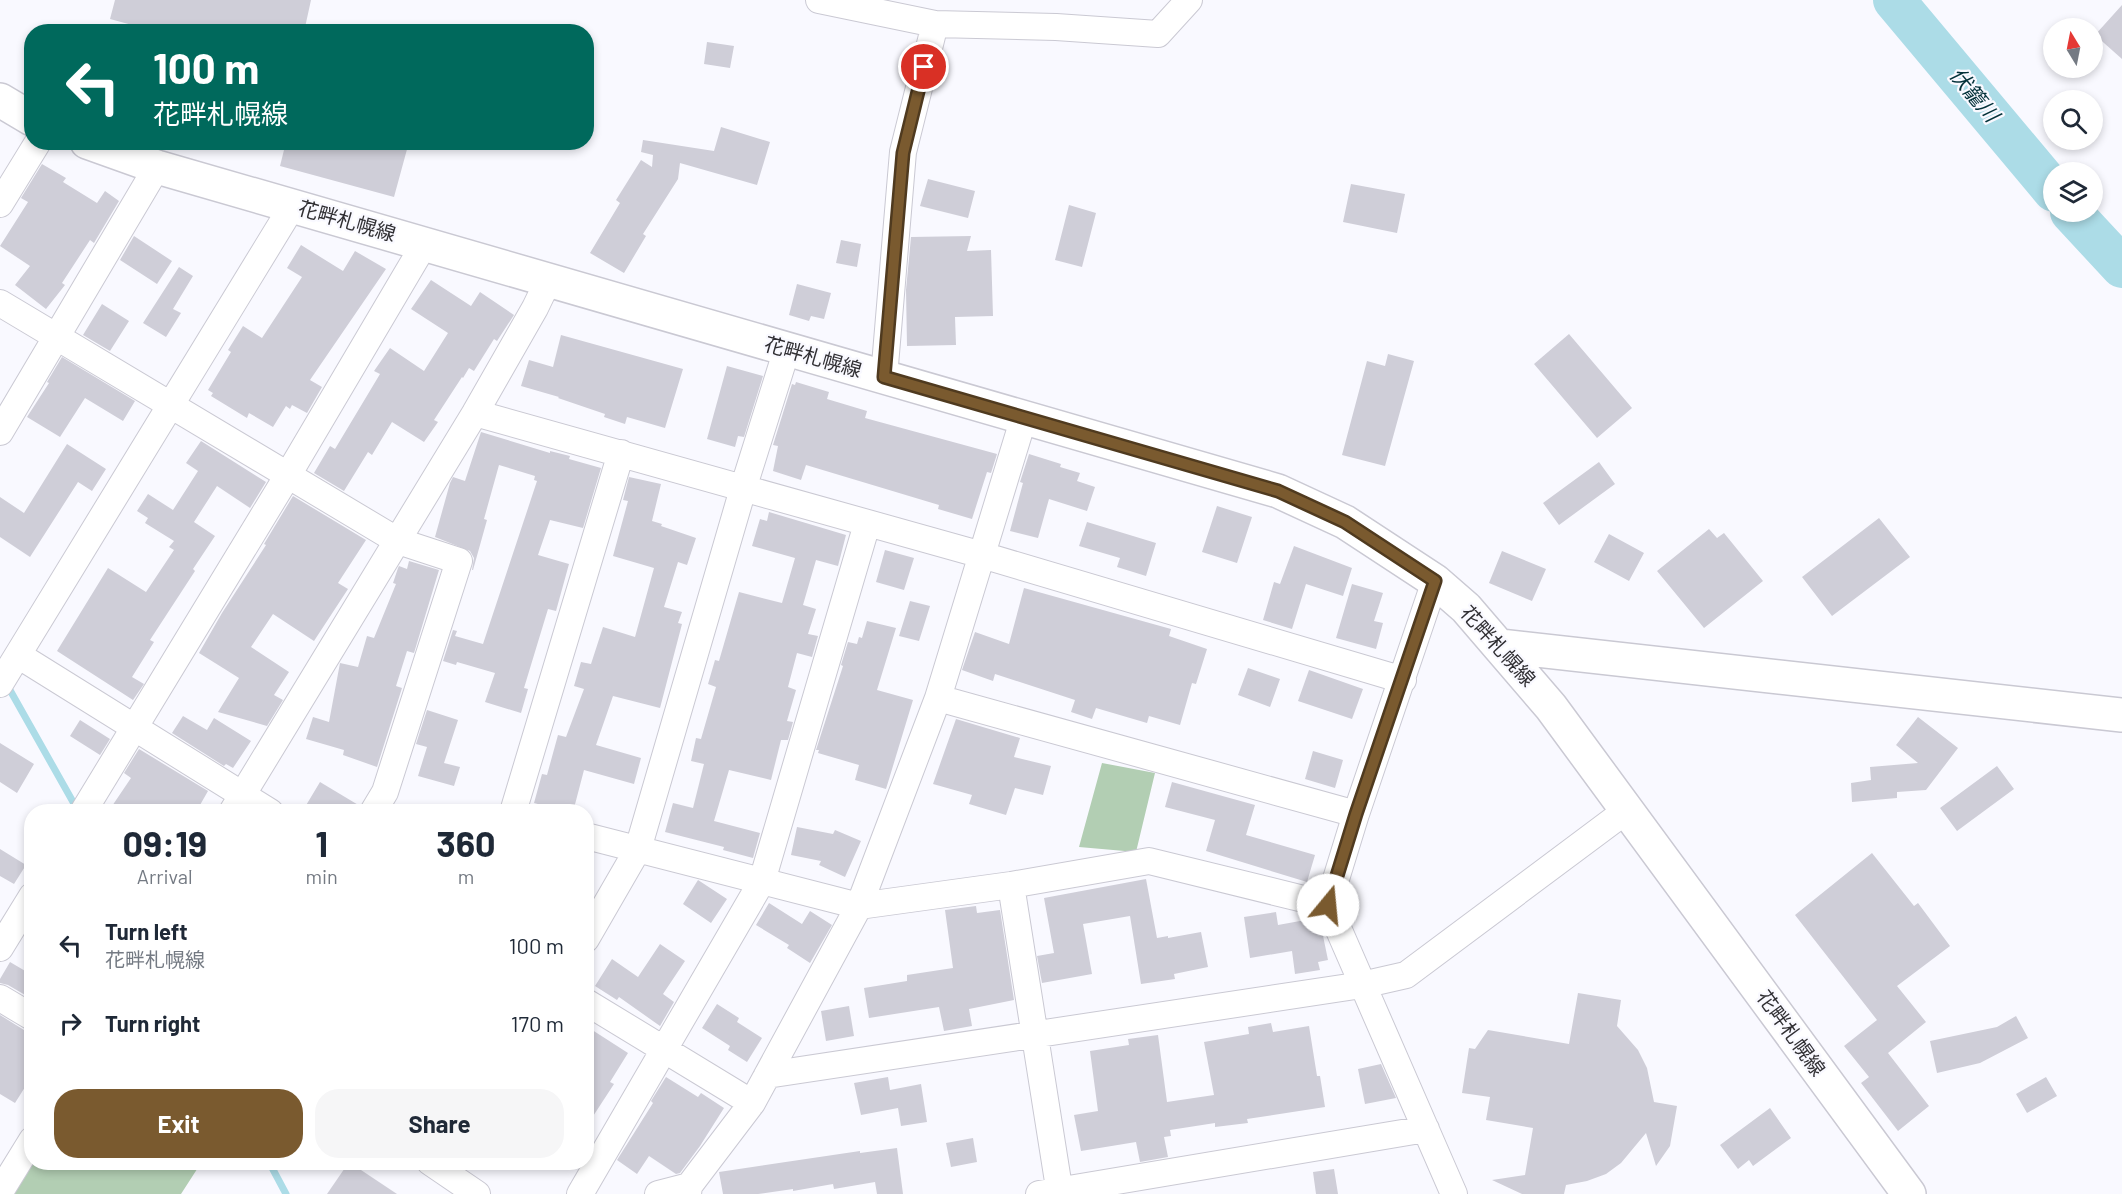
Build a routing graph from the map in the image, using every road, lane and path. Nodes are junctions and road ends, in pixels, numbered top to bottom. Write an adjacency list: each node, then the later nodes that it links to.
1 (819, 0): 3 (street)
2 (1189, 0): 3 (street)
3 (935, 24): 16 (street)
4 (0, 100): 5 (main road)
5 (24, 114)
6 (34, 150): 9 (street)
7 (109, 150): 8 (main road, 花畔札幌線)
8 (157, 167): 10 (main road, 花畔札幌線); 14 (street)
9 (0, 204)
10 (293, 205): 11 (main road, 花畔札幌線); 17 (street)
11 (424, 243): 12 (main road, 花畔札幌線); 22 (street)
12 (549, 279): 15 (main road, 花畔札幌線); 18 (street)
13 (0, 303): 14 (street)
14 (58, 338): 17 (street); 20 (street)
15 (787, 349): 16 (main road, 花畔札幌線); 23 (street)
16 (884, 377): 19 (main road, 花畔札幌線)
17 (169, 406): 22 (street); 29 (street)
18 (476, 413): 21 (street); 25 (street)
19 (1024, 417): 26 (street); 27 (main road, 花畔札幌線)
20 (0, 432)
21 (621, 453): 23 (street); 37 (street)
22 (288, 475): 25 (street); 33 (street)
23 (743, 489): 24 (street); 41 (street)
24 (867, 524): 26 (street); 42 (street)
25 (398, 540): 34 (street); 36 (street)
26 (982, 555): 30 (street); 31 (street)
27 (1435, 581): 28 (main road, 花畔札幌線); 30 (street)
28 (1500, 646): 32 (main road); 38 (main road, 花畔札幌線)
29 (9, 669): 33 (street)
30 (1403, 680): 39 (street)
31 (938, 698): 39 (street); 45 (street)
32 (2122, 715)
33 (134, 728): 34 (street); 35 (street)
34 (237, 803)
35 (87, 804)
36 (378, 804)
37 (515, 804)
38 (1627, 810): 49 (street); 67 (main road, 花畔札幌線)
39 (1356, 814): 44 (street)
40 (594, 838): 41 (street)
41 (638, 849): 42 (street); 47 (street)
42 (762, 881): 45 (street); 54 (street)
43 (1011, 885): 44 (street); 45 (street); 53 (street)
44 (1328, 905): 49 (street)
45 (859, 906): 55 (street)
46 (24, 909): 48 (street)
47 (594, 925)
48 (0, 948)
49 (1362, 985): 53 (street); 57 (street)
50 (0, 998): 52 (street)
51 (594, 1007): 54 (street)
52 (24, 1012)
53 (1035, 1034): 55 (street); 62 (street)
54 (665, 1050): 56 (street); 64 (street)
55 (767, 1075): 56 (street)
56 (752, 1103): 60 (street)
57 (1426, 1129): 62 (street); 66 (street)
58 (24, 1153): 61 (street)
59 (446, 1170): 63 (street)
60 (688, 1190): 65 (street)
61 (0, 1192)
62 (1053, 1193)
63 (477, 1194)
64 (580, 1194)
65 (658, 1194)
66 (1454, 1194)
67 (1909, 1194)

